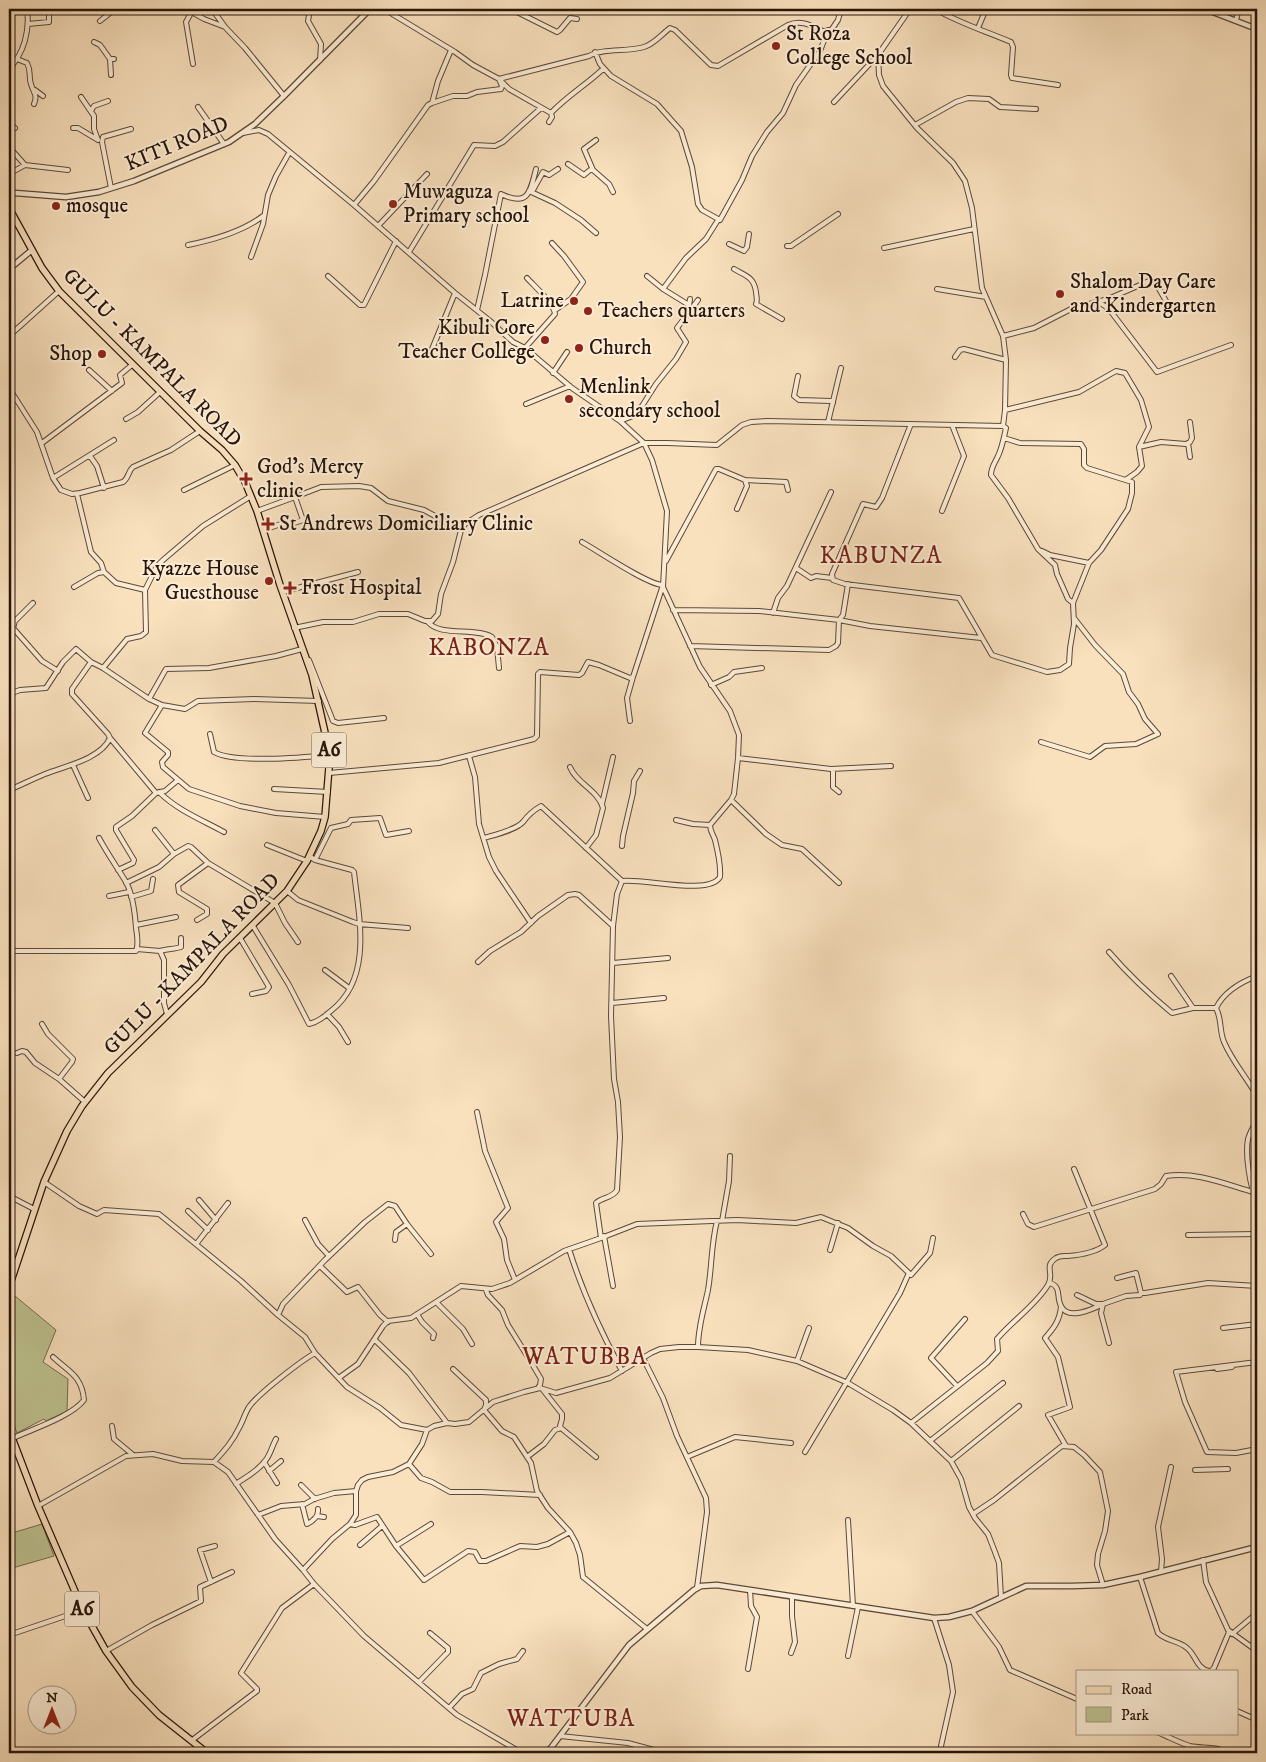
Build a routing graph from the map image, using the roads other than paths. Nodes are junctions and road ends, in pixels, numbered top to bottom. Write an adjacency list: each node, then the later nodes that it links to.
1 (27, 9): 21 (street)
2 (49, 9): 21 (street)
3 (115, 9): 20 (street)
4 (186, 9): 17 (street)
5 (222, 9): 16 (street)
6 (310, 9): 31 (street)
7 (370, 9): 31 (street, KITI ROAD)
8 (384, 9): 27 (street)
9 (510, 9): 18 (street)
10 (842, 9): 25 (street)
11 (910, 9): 29 (street)
12 (935, 9): 23 (street)
13 (986, 9): 23 (street)
14 (1205, 9): 19 (street)
15 (1239, 9): 19 (street)
16 (214, 10): 22 (street)
17 (191, 13): 22 (street); 32 (street)
18 (577, 19)
19 (1236, 20): 24 (street)
20 (100, 21)
21 (28, 24): 30 (street)
22 (225, 27): 40 (street)
23 (978, 28): 37 (street)
24 (1257, 29)
25 (828, 30): 28 (street); 79 (street)
26 (94, 42): 35 (street)
27 (451, 50): 36 (street); 44 (street)
28 (595, 52): 34 (street); 36 (street)
29 (878, 55): 43 (street); 53 (street)
30 (17, 59): 33 (street); 38 (street)
31 (319, 62): 40 (street, KITI ROAD)
32 (193, 64)
33 (9, 67)
34 (603, 69): 50 (street); 79 (street)
35 (111, 75)
36 (499, 79): 44 (street); 47 (street)
37 (1058, 85)
38 (35, 90): 39 (street); 45 (street)
39 (43, 96)
40 (284, 96): 57 (street, KITI ROAD)
41 (81, 97): 49 (street)
42 (108, 101): 49 (street)
43 (834, 102)
44 (432, 103): 75 (street)
45 (34, 104)
46 (198, 107): 60 (street)
47 (540, 108): 50 (street); 91 (street)
48 (1036, 108): 53 (street)
49 (91, 111): 59 (street)
50 (550, 113): 51 (street)
51 (549, 122)
52 (9, 123): 54 (street)
53 (915, 125): 81 (street)
54 (15, 128)
55 (72, 128): 59 (street)
56 (131, 129): 59 (street)
57 (243, 133): 60 (street, KITI ROAD); 62 (street)
58 (596, 140): 68 (street)
59 (100, 141): 71 (street)
60 (224, 144): 71 (street, KITI ROAD)
61 (9, 147): 64 (street)
62 (289, 152): 75 (street); 78 (street)
63 (568, 164): 68 (street)
64 (25, 166): 67 (street); 69 (street)
65 (536, 169): 72 (street)
66 (558, 169): 72 (street)
67 (68, 170)
68 (593, 170): 73 (street)
69 (9, 174)
70 (427, 174): 80 (street)
71 (112, 188): 74 (street, KITI ROAD)
72 (528, 191): 82 (street); 108 (street)
73 (613, 192)
74 (9, 195)
75 (354, 205): 80 (street)
76 (9, 208): 90 (main road, GULU - KAMPALA ROAD / A6)
77 (838, 214): 88 (street)
78 (263, 216): 87 (street); 92 (street)
79 (718, 220): 98 (street)
80 (378, 226): 84 (street)
81 (974, 229): 89 (street); 103 (street)
82 (596, 233)
83 (749, 234): 86 (street)
84 (396, 241): 91 (street); 95 (street)
85 (552, 243): 109 (street)
86 (729, 244)
87 (188, 245)
88 (787, 246)
89 (884, 248)
90 (32, 250): 93 (street); 100 (main road, GULU - KAMPALA ROAD / A6)
91 (409, 252): 101 (street)
92 (251, 257)
93 (9, 269)
94 (734, 269): 111 (street)
95 (328, 276)
96 (647, 276): 98 (street)
97 (527, 278): 109 (street)
98 (663, 289): 107 (street)
99 (937, 289): 103 (street)
100 (59, 291): 112 (street); 120 (main road, GULU - KAMPALA ROAD / A6)
101 (455, 293): 108 (street); 117 (street)
102 (690, 298): 107 (street)
103 (986, 298): 113 (street)
104 (698, 300): 110 (street)
105 (1166, 301): 106 (street)
106 (1098, 302): 113 (street); 114 (street)
107 (689, 305): 110 (street)
108 (476, 310): 115 (street)
109 (555, 310): 115 (street)
110 (688, 313): 135 (street)
111 (782, 319)
112 (9, 336)
113 (1003, 336): 119 (street)
114 (1231, 345)
115 (525, 348): 123 (street)
116 (567, 352): 123 (street)
117 (430, 354)
118 (956, 357): 119 (street)
119 (1006, 360): 133 (street)
120 (133, 364): 127 (street); 128 (main road, GULU - KAMPALA ROAD / A6)
121 (842, 368): 131 (street)
122 (89, 370): 127 (street)
123 (553, 373): 125 (street)
124 (798, 376): 131 (street)
125 (570, 386): 132 (street); 135 (street)
126 (9, 388): 129 (street)
127 (112, 391): 144 (street)
128 (160, 392): 134 (street); 141 (main road, GULU - KAMPALA ROAD / A6)
129 (14, 395): 130 (street); 144 (street)
130 (9, 399)
131 (833, 403): 136 (street)
132 (526, 404)
133 (1005, 410): 140 (street); 147 (street)
134 (126, 419)
135 (620, 421): 145 (street)
136 (828, 422): 138 (street); 145 (street)
137 (1190, 422): 146 (street)
138 (911, 424): 139 (street); 173 (street)
139 (952, 425): 140 (street); 163 (street)
140 (1003, 426): 142 (street)
141 (200, 431): 150 (main road, GULU - KAMPALA ROAD / A6); 154 (street)
142 (1004, 438): 152 (street); 167 (street)
143 (114, 440): 148 (street)
144 (42, 443): 151 (street)
145 (644, 443): 165 (street); 168 (street)
146 (1188, 443): 147 (street); 149 (street)
147 (1139, 447): 152 (street)
148 (90, 456): 151 (street); 154 (street)
149 (1190, 458)
150 (235, 466): 155 (street); 159 (main road, GULU - KAMPALA ROAD / A6)
151 (53, 478): 158 (street)
152 (1127, 479): 169 (street)
153 (745, 480): 156 (street); 161 (street); 168 (street)
154 (104, 488): 158 (street)
155 (184, 490)
156 (788, 490)
157 (831, 492): 170 (street)
158 (77, 494): 171 (street)
159 (251, 496): 162 (main road, GULU - KAMPALA ROAD / A6); 178 (street)
160 (295, 497): 162 (street); 164 (street); 165 (street)
161 (737, 508)
162 (257, 511): 164 (main road, GULU - KAMPALA ROAD / A6)
163 (942, 511)
164 (263, 530): 177 (main road, GULU - KAMPALA ROAD / A6)
165 (461, 530): 185 (street)
166 (582, 542): 175 (street)
167 (1038, 549): 169 (street); 180 (street)
168 (665, 563): 175 (street)
169 (1089, 563): 180 (street)
170 (796, 568): 173 (street); 182 (street)
171 (104, 572): 176 (street); 178 (street)
172 (358, 572): 177 (street)
173 (832, 578): 174 (street)
174 (848, 584): 184 (street); 189 (street)
175 (663, 585): 181 (street); 197 (street)
176 (74, 587)
177 (281, 588): 188 (main road, GULU - KAMPALA ROAD / A6)
178 (145, 590): 193 (street)
179 (33, 603): 187 (street)
180 (1073, 603): 183 (street)
181 (674, 610): 182 (street); 190 (street)
182 (773, 613): 184 (street)
183 (1074, 618): 189 (street); 207 (street)
184 (839, 620): 189 (street); 190 (street)
185 (428, 622): 188 (street); 194 (street)
186 (9, 623): 187 (street)
187 (14, 628): 196 (street)
188 (294, 628): 191 (main road, GULU - KAMPALA ROAD / A6)
189 (981, 638)
190 (690, 646): 198 (street)
191 (303, 651): 200 (street); 201 (main road, GULU - KAMPALA ROAD / A6); 203 (street)
192 (91, 662): 193 (street); 196 (street); 206 (street)
193 (103, 668): 200 (street)
194 (499, 668)
195 (762, 668): 198 (street)
196 (58, 671): 199 (street)
197 (633, 677): 204 (street); 209 (street)
198 (711, 685): 211 (street)
199 (9, 694)
200 (149, 699): 202 (street)
201 (319, 701): 202 (street); 208 (main road, GULU - KAMPALA ROAD / A6)
202 (162, 705): 218 (street)
203 (384, 718)
204 (630, 721)
205 (210, 734): 208 (street)
206 (110, 738): 212 (street); 223 (street)
207 (1041, 742)
208 (330, 755): 217 (main road, GULU - KAMPALA ROAD / A6)
209 (469, 756): 217 (street); 234 (street)
210 (613, 757): 226 (street)
211 (738, 758): 215 (street); 225 (street)
212 (72, 765): 220 (street); 224 (street)
213 (891, 766): 215 (street)
214 (570, 767): 226 (street)
215 (833, 769): 222 (street)
216 (640, 771): 236 (street)
217 (329, 774): 221 (main road, GULU - KAMPALA ROAD / A6)
218 (178, 780): 223 (street); 227 (street)
219 (274, 789): 221 (street)
220 (9, 790)
221 (328, 792): 227 (main road, GULU - KAMPALA ROAD / A6)
222 (839, 792)
223 (157, 793): 232 (street); 241 (street)
224 (88, 798)
225 (731, 800): 229 (street); 245 (street)
226 (602, 804): 237 (street)
227 (324, 817): 239 (main road, GULU - KAMPALA ROAD / A6)
228 (676, 820): 229 (street)
229 (710, 825): 243 (street)
230 (155, 830): 238 (street)
231 (409, 831): 239 (street)
232 (224, 832)
233 (99, 838): 241 (street)
234 (484, 838): 237 (street); 254 (street)
235 (267, 845): 239 (street)
236 (622, 846)
237 (586, 848): 243 (street)
238 (174, 854): 240 (street); 244 (street)
239 (310, 859): 246 (main road, GULU - KAMPALA ROAD / A6); 255 (street)
240 (208, 863): 251 (street); 253 (street)
241 (118, 870): 244 (street)
242 (153, 879): 249 (street)
243 (622, 881): 258 (street)
244 (126, 882): 247 (street)
245 (839, 883)
246 (287, 891): 251 (main road, GULU - KAMPALA ROAD / A6); 255 (street)
247 (129, 892): 248 (street); 249 (street)
248 (109, 896)
249 (131, 897): 256 (street)
250 (11, 898): 265 (street)
251 (275, 903): 257 (main road, GULU - KAMPALA ROAD / A6); 262 (street)
252 (176, 917): 256 (street)
253 (197, 920)
254 (531, 923): 258 (street); 268 (street)
255 (359, 924): 259 (street); 273 (street)
256 (136, 925): 263 (street)
257 (253, 926): 261 (main road, GULU - KAMPALA ROAD / A6); 280 (street)
258 (614, 926): 269 (street)
259 (408, 928)
260 (181, 938): 264 (street)
261 (240, 938): 274 (street); 279 (main road, GULU - KAMPALA ROAD / A6)
262 (298, 942)
263 (138, 949): 264 (street); 265 (street)
264 (160, 950): 279 (street)
265 (10, 951)
266 (1109, 952): 277 (street)
267 (668, 958): 269 (street)
268 (478, 962)
269 (613, 963): 276 (street)
270 (325, 970): 273 (street)
271 (1171, 976): 277 (street)
272 (1257, 976): 278 (street)
273 (350, 988): 280 (street)
274 (252, 994)
275 (664, 998): 276 (street)
276 (612, 1003): 309 (street)
277 (1193, 1008): 278 (street)
278 (1216, 1008): 285 (street)
279 (168, 1014): 286 (main road, GULU - KAMPALA ROAD / A6)
280 (327, 1014): 282 (street)
281 (42, 1024): 284 (street)
282 (348, 1042)
283 (17, 1053): 284 (street)
284 (59, 1080): 286 (street)
285 (1257, 1096)
286 (85, 1102): 291 (main road, GULU - KAMPALA ROAD / A6)
287 (477, 1112): 320 (street)
288 (1257, 1121): 292 (street)
289 (730, 1156): 303 (street)
290 (1074, 1169): 298 (street)
291 (44, 1182): 297 (main road, GULU - KAMPALA ROAD / A6); 312 (street)
292 (1253, 1192): 295 (street); 298 (street)
293 (9, 1196): 297 (street)
294 (199, 1200): 301 (street)
295 (1257, 1202)
296 (228, 1203): 301 (street)
297 (34, 1209): 324 (main road, GULU - KAMPALA ROAD / A6)
298 (1091, 1210): 300 (street); 321 (street)
299 (188, 1211): 306 (street)
300 (1023, 1214)
301 (216, 1220): 306 (street)
302 (304, 1220): 316 (street)
303 (720, 1221): 304 (street); 309 (street); 342 (street)
304 (838, 1223): 314 (street); 318 (street)
305 (407, 1224): 311 (street); 315 (street); 316 (street)
306 (208, 1230): 312 (street)
307 (1257, 1234): 308 (street)
308 (1188, 1235)
309 (602, 1237): 313 (street); 322 (street)
310 (933, 1238): 318 (street)
311 (395, 1240)
312 (196, 1243): 332 (street)
313 (569, 1249): 320 (street); 351 (street)
314 (830, 1250)
315 (431, 1254)
316 (329, 1256): 317 (street)
317 (320, 1266): 332 (street); 334 (street)
318 (908, 1275): 370 (street)
319 (1117, 1278): 326 (street)
320 (515, 1280): 325 (street)
321 (1050, 1283): 330 (street); 354 (street)
322 (613, 1286)
323 (1257, 1286): 326 (street)
324 (9, 1287)
325 (486, 1290): 328 (street); 355 (street)
326 (1141, 1292): 329 (street)
327 (1077, 1295): 329 (street)
328 (436, 1302): 331 (street); 341 (street)
329 (1103, 1304): 330 (street); 340 (street)
330 (1061, 1306): 368 (street)
331 (417, 1314): 334 (street); 338 (street)
332 (278, 1315): 343 (street)
333 (965, 1319): 354 (street)
334 (388, 1322): 339 (street)
335 (1257, 1324): 337 (street)
336 (809, 1328): 346 (street)
337 (1223, 1328)
338 (433, 1338)
339 (375, 1340): 352 (street); 358 (street)
340 (1109, 1343)
341 (472, 1344)
342 (698, 1347): 345 (street); 346 (street)
343 (316, 1353): 352 (street); 377 (street)
344 (53, 1357): 364 (street)
345 (643, 1358): 351 (street); 374 (street)
346 (797, 1361): 359 (street)
347 (1257, 1362): 369 (street)
348 (1237, 1366): 349 (street)
349 (1197, 1368)
350 (453, 1369): 357 (street)
351 (622, 1371): 355 (street)
352 (340, 1378): 363 (street)
353 (1003, 1382): 366 (street)
354 (957, 1386): 359 (street)
355 (540, 1388): 357 (street); 361 (street)
356 (1019, 1406): 375 (street)
357 (484, 1410): 358 (street); 372 (street)
358 (448, 1423): 363 (street)
359 (911, 1423): 366 (street)
360 (112, 1426): 371 (street)
361 (561, 1428): 372 (street); 373 (street)
362 (9, 1430): 364 (main road, A6)
363 (427, 1430): 379 (street)
364 (11, 1439): 391 (main road, A6)
365 (276, 1439): 378 (street)
366 (930, 1440): 375 (street)
367 (791, 1443): 374 (street)
368 (1066, 1446): 393 (street); 413 (street)
369 (1257, 1449)
370 (805, 1452)
371 (132, 1454): 377 (street); 391 (street)
372 (527, 1457): 388 (street)
373 (596, 1457)
374 (687, 1457): 414 (street)
375 (951, 1460): 393 (street)
376 (281, 1461): 382 (street)
377 (214, 1462): 385 (street)
378 (264, 1462): 382 (street); 385 (street)
379 (408, 1464): 387 (street); 388 (street)
380 (1170, 1467): 409 (street)
381 (1228, 1469): 383 (street)
382 (269, 1470): 384 (street)
383 (1195, 1470)
384 (277, 1483)
385 (236, 1484): 394 (street)
386 (301, 1485): 389 (street)
387 (356, 1492): 389 (street); 398 (street)
388 (540, 1495): 401 (street)
389 (315, 1499): 390 (street)
390 (302, 1504): 394 (street); 395 (street)
391 (38, 1506): 419 (main road, A6)
392 (318, 1509): 395 (street)
393 (973, 1514): 416 (street)
394 (258, 1515): 407 (street)
395 (317, 1516): 396 (street)
396 (324, 1518)
397 (848, 1520): 418 (street)
398 (350, 1524): 400 (street); 407 (street)
399 (431, 1524): 404 (street)
400 (382, 1526): 402 (street); 404 (street)
401 (570, 1532): 404 (street); 423 (street)
402 (360, 1545)
403 (215, 1546): 411 (street)
404 (396, 1546)
405 (1257, 1547): 406 (street)
406 (1202, 1560): 409 (street); 425 (street)
407 (303, 1570): 412 (street)
408 (232, 1572): 411 (street)
409 (1161, 1572): 410 (street)
410 (1140, 1577): 413 (street); 433 (street)
411 (211, 1582): 427 (street)
412 (314, 1584): 435 (street); 442 (street)
413 (1103, 1585): 416 (street)
414 (697, 1588): 415 (street); 423 (street)
415 (750, 1590): 417 (street); 432 (street)
416 (1001, 1597): 420 (street)
417 (792, 1598): 418 (street); 430 (street)
418 (856, 1606): 422 (street); 431 (street)
419 (83, 1610): 426 (street); 427 (main road, A6)
420 (972, 1611): 422 (street); 436 (street)
421 (1257, 1614): 425 (street)
422 (934, 1618): 449 (street)
423 (647, 1630): 441 (street)
424 (430, 1633): 435 (street)
425 (1231, 1633): 429 (street); 434 (street)
426 (9, 1635)
427 (106, 1651): 442 (main road, A6)
428 (523, 1651): 437 (street)
429 (1257, 1651)
430 (791, 1653)
431 (848, 1656)
432 (748, 1669)
433 (1202, 1670)
434 (1211, 1670)
435 (419, 1682): 437 (street)
436 (1076, 1699)
437 (449, 1708): 445 (street)
438 (1238, 1711): 439 (street)
439 (1257, 1720)
440 (1162, 1734): 450 (street)
441 (560, 1736): 446 (street); 447 (street)
442 (191, 1741): 444 (main road, A6)
443 (1257, 1748): 451 (street)
444 (207, 1753)
445 (522, 1753)
446 (546, 1753)
447 (686, 1753): 448 (street)
448 (697, 1753)
449 (941, 1753)
450 (1225, 1753)
451 (1254, 1753)

